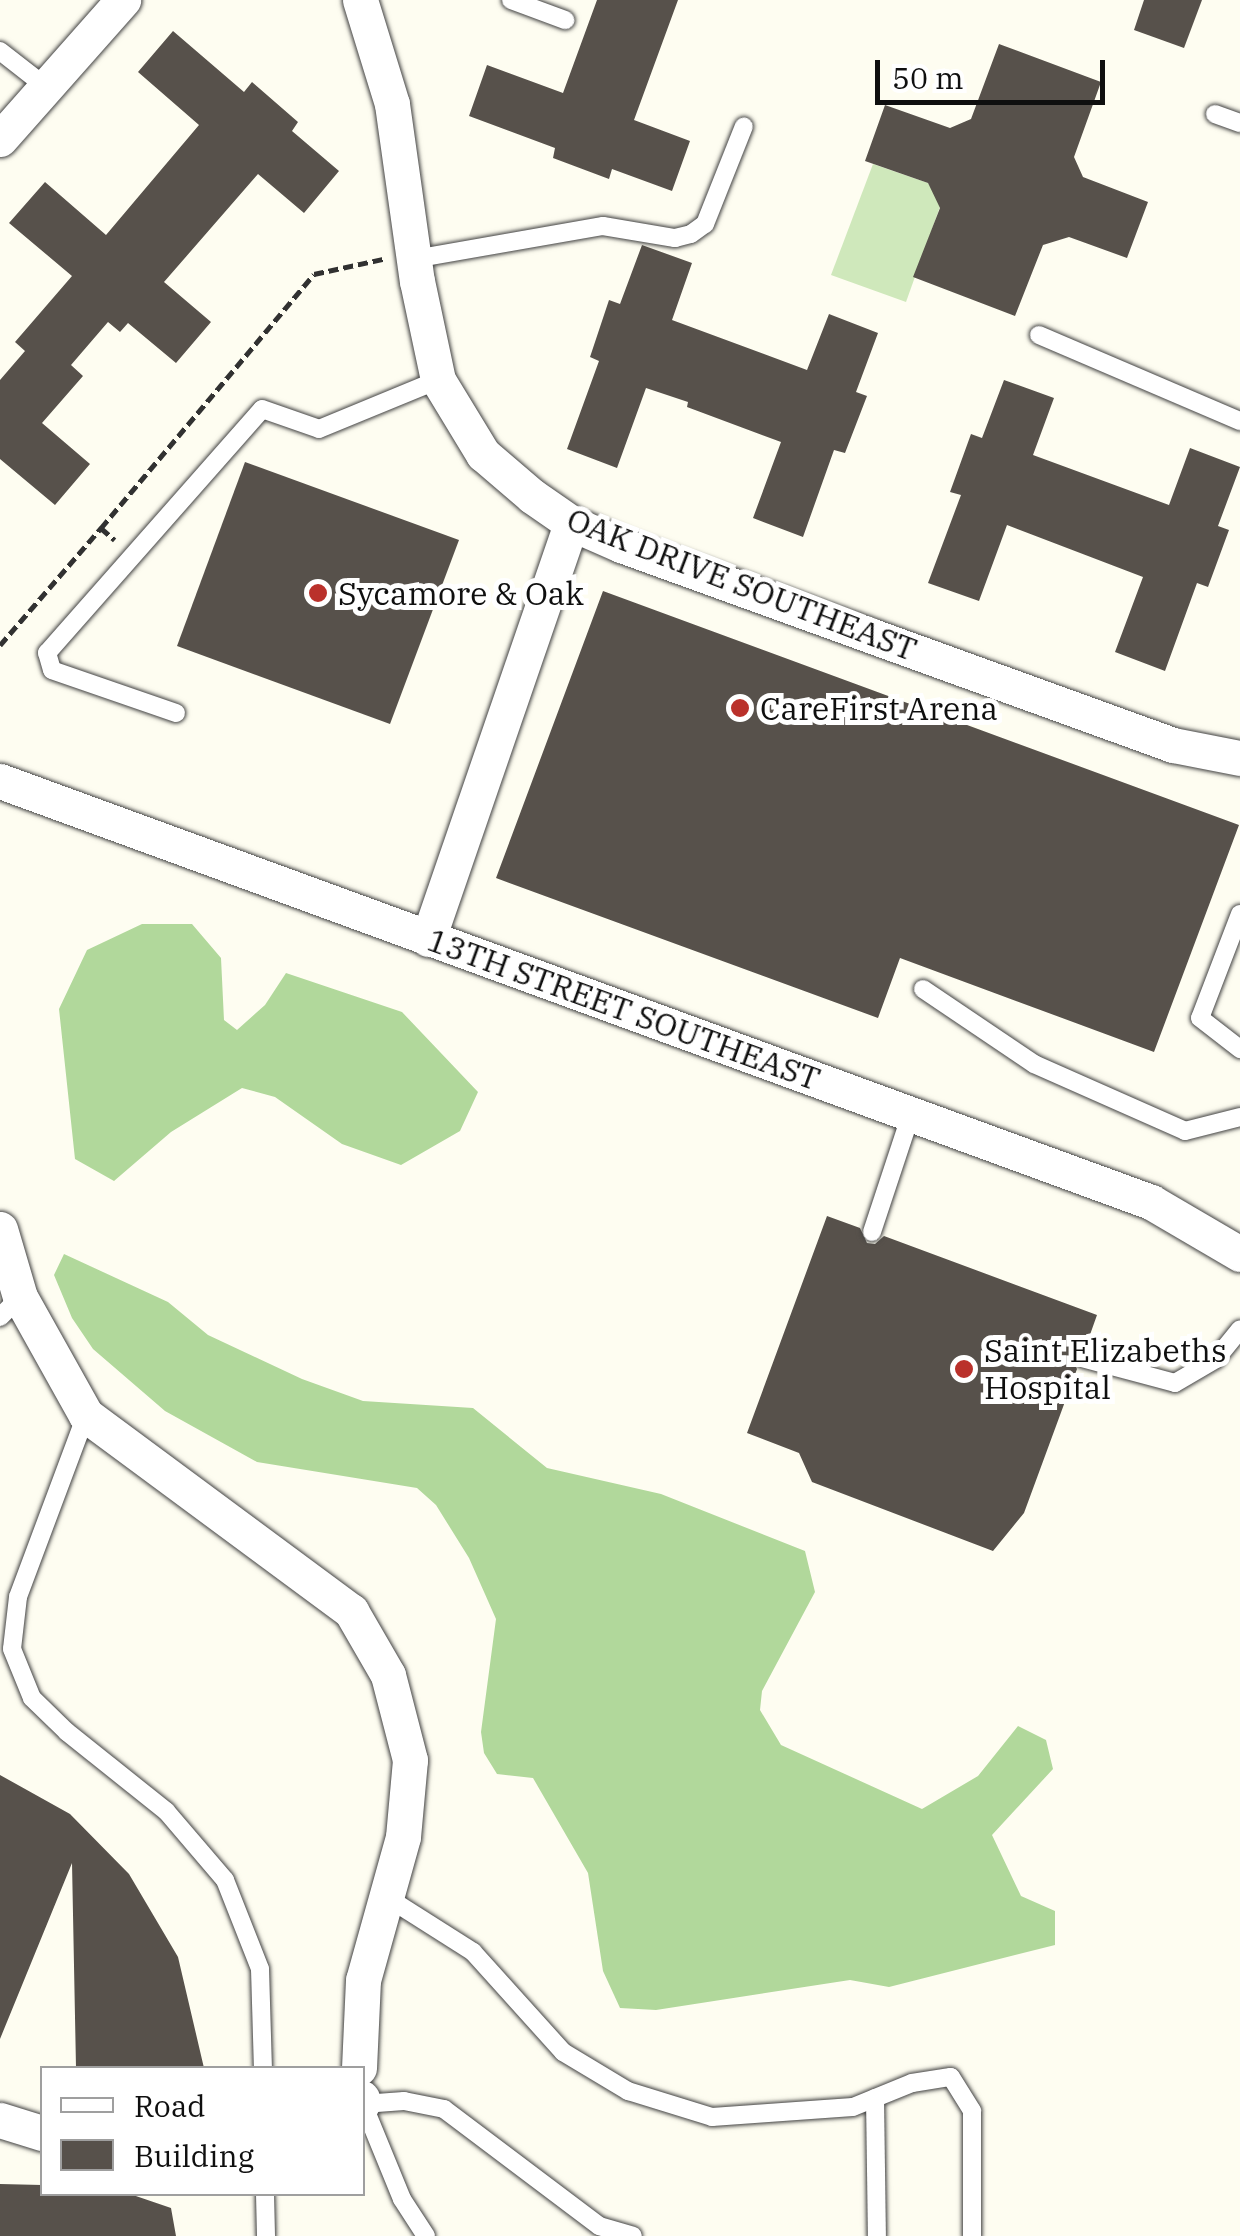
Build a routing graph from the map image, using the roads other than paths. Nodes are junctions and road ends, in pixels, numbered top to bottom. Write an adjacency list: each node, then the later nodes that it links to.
1 (123, 0): 6 (street)
2 (360, 0): 11 (street, OAK DRIVE SOUTHEAST)
3 (511, 0): 4 (lane)
4 (566, 20)
5 (0, 52): 6 (lane)
6 (46, 86): 10 (street)
7 (1215, 114): 8 (lane)
8 (1240, 123)
9 (744, 126): 11 (lane)
10 (0, 139)
11 (414, 256): 13 (street, OAK DRIVE SOUTHEAST)
12 (1039, 335): 14 (lane)
13 (438, 380): 15 (street, OAK DRIVE SOUTHEAST); 16 (lane)
14 (1240, 421)
15 (571, 523): 17 (street, OAK DRIVE SOUTHEAST); 20 (street)
16 (176, 713)
17 (1240, 758)
18 (0, 781): 20 (street, 13TH STREET SOUTHEAST)
19 (1240, 914): 22 (lane)
20 (428, 939): 23 (street, 13TH STREET SOUTHEAST)
21 (923, 990): 24 (lane)
22 (1240, 1049)
23 (912, 1112): 26 (lane); 27 (street, 13TH STREET SOUTHEAST)
24 (1240, 1117)
25 (0, 1229): 28 (street)
26 (872, 1232)
27 (1240, 1254)
28 (10, 1307): 31 (street)
29 (1240, 1330): 30 (lane)
30 (1082, 1358)
31 (86, 1415): 32 (street); 33 (lane)
32 (388, 1898): 34 (street); 35 (lane)
33 (263, 2066)
34 (359, 2066)
35 (875, 2098): 44 (lane); 45 (lane)
36 (365, 2102): 43 (lane)
37 (365, 2107): 42 (lane)
38 (0, 2120): 39 (street)
39 (40, 2132)
40 (265, 2196): 41 (lane)
41 (266, 2236)
42 (426, 2236)
43 (634, 2236)
44 (877, 2236)
45 (972, 2236)

